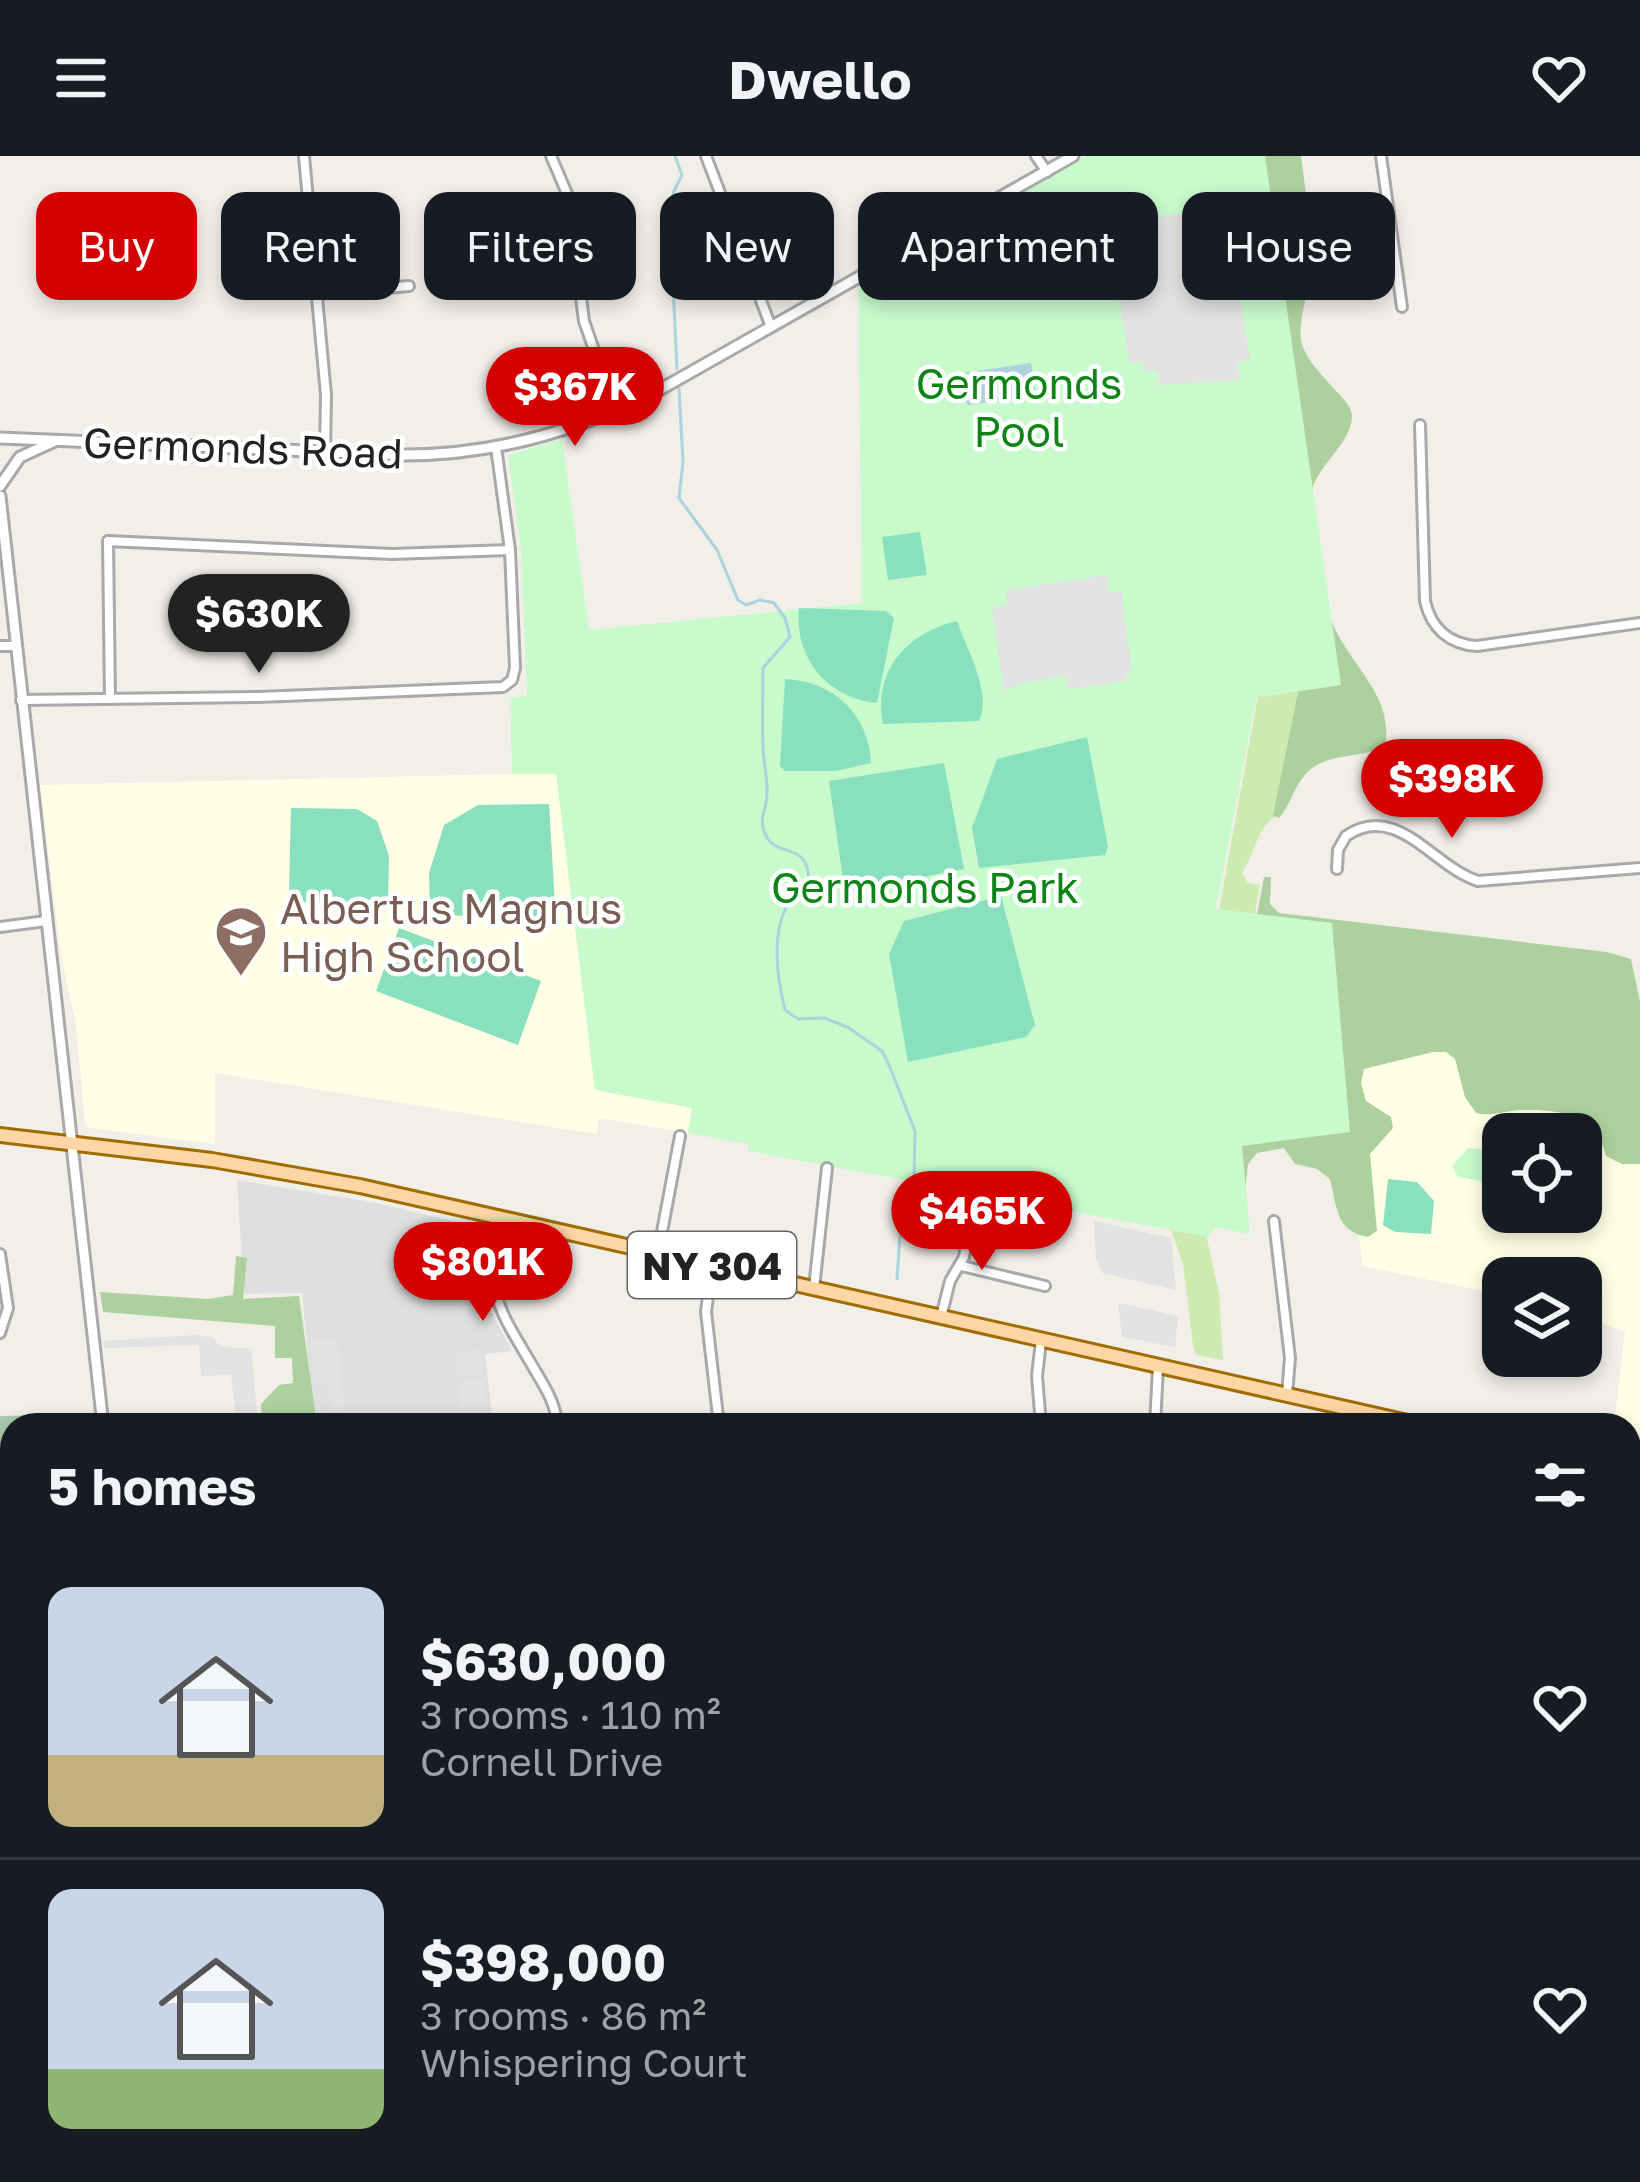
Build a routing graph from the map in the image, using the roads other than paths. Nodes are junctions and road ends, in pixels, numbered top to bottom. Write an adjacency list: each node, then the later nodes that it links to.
1 (304, 156): 8 (street)
2 (551, 156): 14 (street)
3 (706, 156): 13 (street)
4 (1036, 156): 7 (street)
5 (1073, 156): 7 (street, Germonds Road)
6 (1381, 156): 12 (street)
7 (1047, 172): 13 (street, Germonds Road)
8 (307, 192)
9 (409, 286): 10 (street)
10 (400, 287)
11 (317, 300): 19 (street)
12 (1402, 307)
13 (771, 327): 14 (street, Germonds Road)
14 (615, 411): 18 (street, Germonds Road)
15 (1420, 425): 23 (street)
16 (0, 438): 17 (street, Germonds Road)
17 (61, 440): 19 (street, Germonds Road); 20 (street, Germonds Road)
18 (496, 447): 19 (street, Germonds Road); 22 (street)
19 (326, 452)
20 (0, 486)
21 (0, 496): 25 (street)
22 (510, 550): 26 (street); 26 (street)
23 (1640, 623)
24 (0, 646): 25 (street)
25 (16, 646): 27 (street)
26 (110, 699): 27 (street)
27 (21, 700): 30 (street)
28 (1337, 868): 29 (street)
29 (1640, 868)
30 (46, 921): 31 (street); 34 (street)
31 (0, 928)
32 (0, 1135): 34 (main road, NY 304)
33 (680, 1136): 41 (street)
34 (71, 1143): 38 (main road, NY 304); 52 (street)
35 (827, 1168): 46 (street)
36 (933, 1209): 37 (street)
37 (971, 1216): 40 (street); 44 (street)
38 (502, 1217): 41 (main road, NY 304); 53 (street)
39 (1274, 1221): 51 (street)
40 (1015, 1225)
41 (658, 1253): 43 (main road, NY 304)
42 (0, 1254): 48 (street)
43 (712, 1265): 46 (main road, NY 304); 54 (street)
44 (962, 1266): 45 (street); 47 (street)
45 (1045, 1286)
46 (814, 1288): 47 (main road, NY 304)
47 (941, 1317): 49 (main road, NY 304)
48 (0, 1334)
49 (1041, 1340): 50 (main road, NY 304); 55 (street)
50 (1158, 1366): 51 (main road, NY 304); 56 (street)
51 (1287, 1395): 57 (main road, NY 304)
52 (102, 1413)
53 (554, 1413)
54 (718, 1413)
55 (1040, 1413)
56 (1156, 1413)
57 (1341, 1413)

